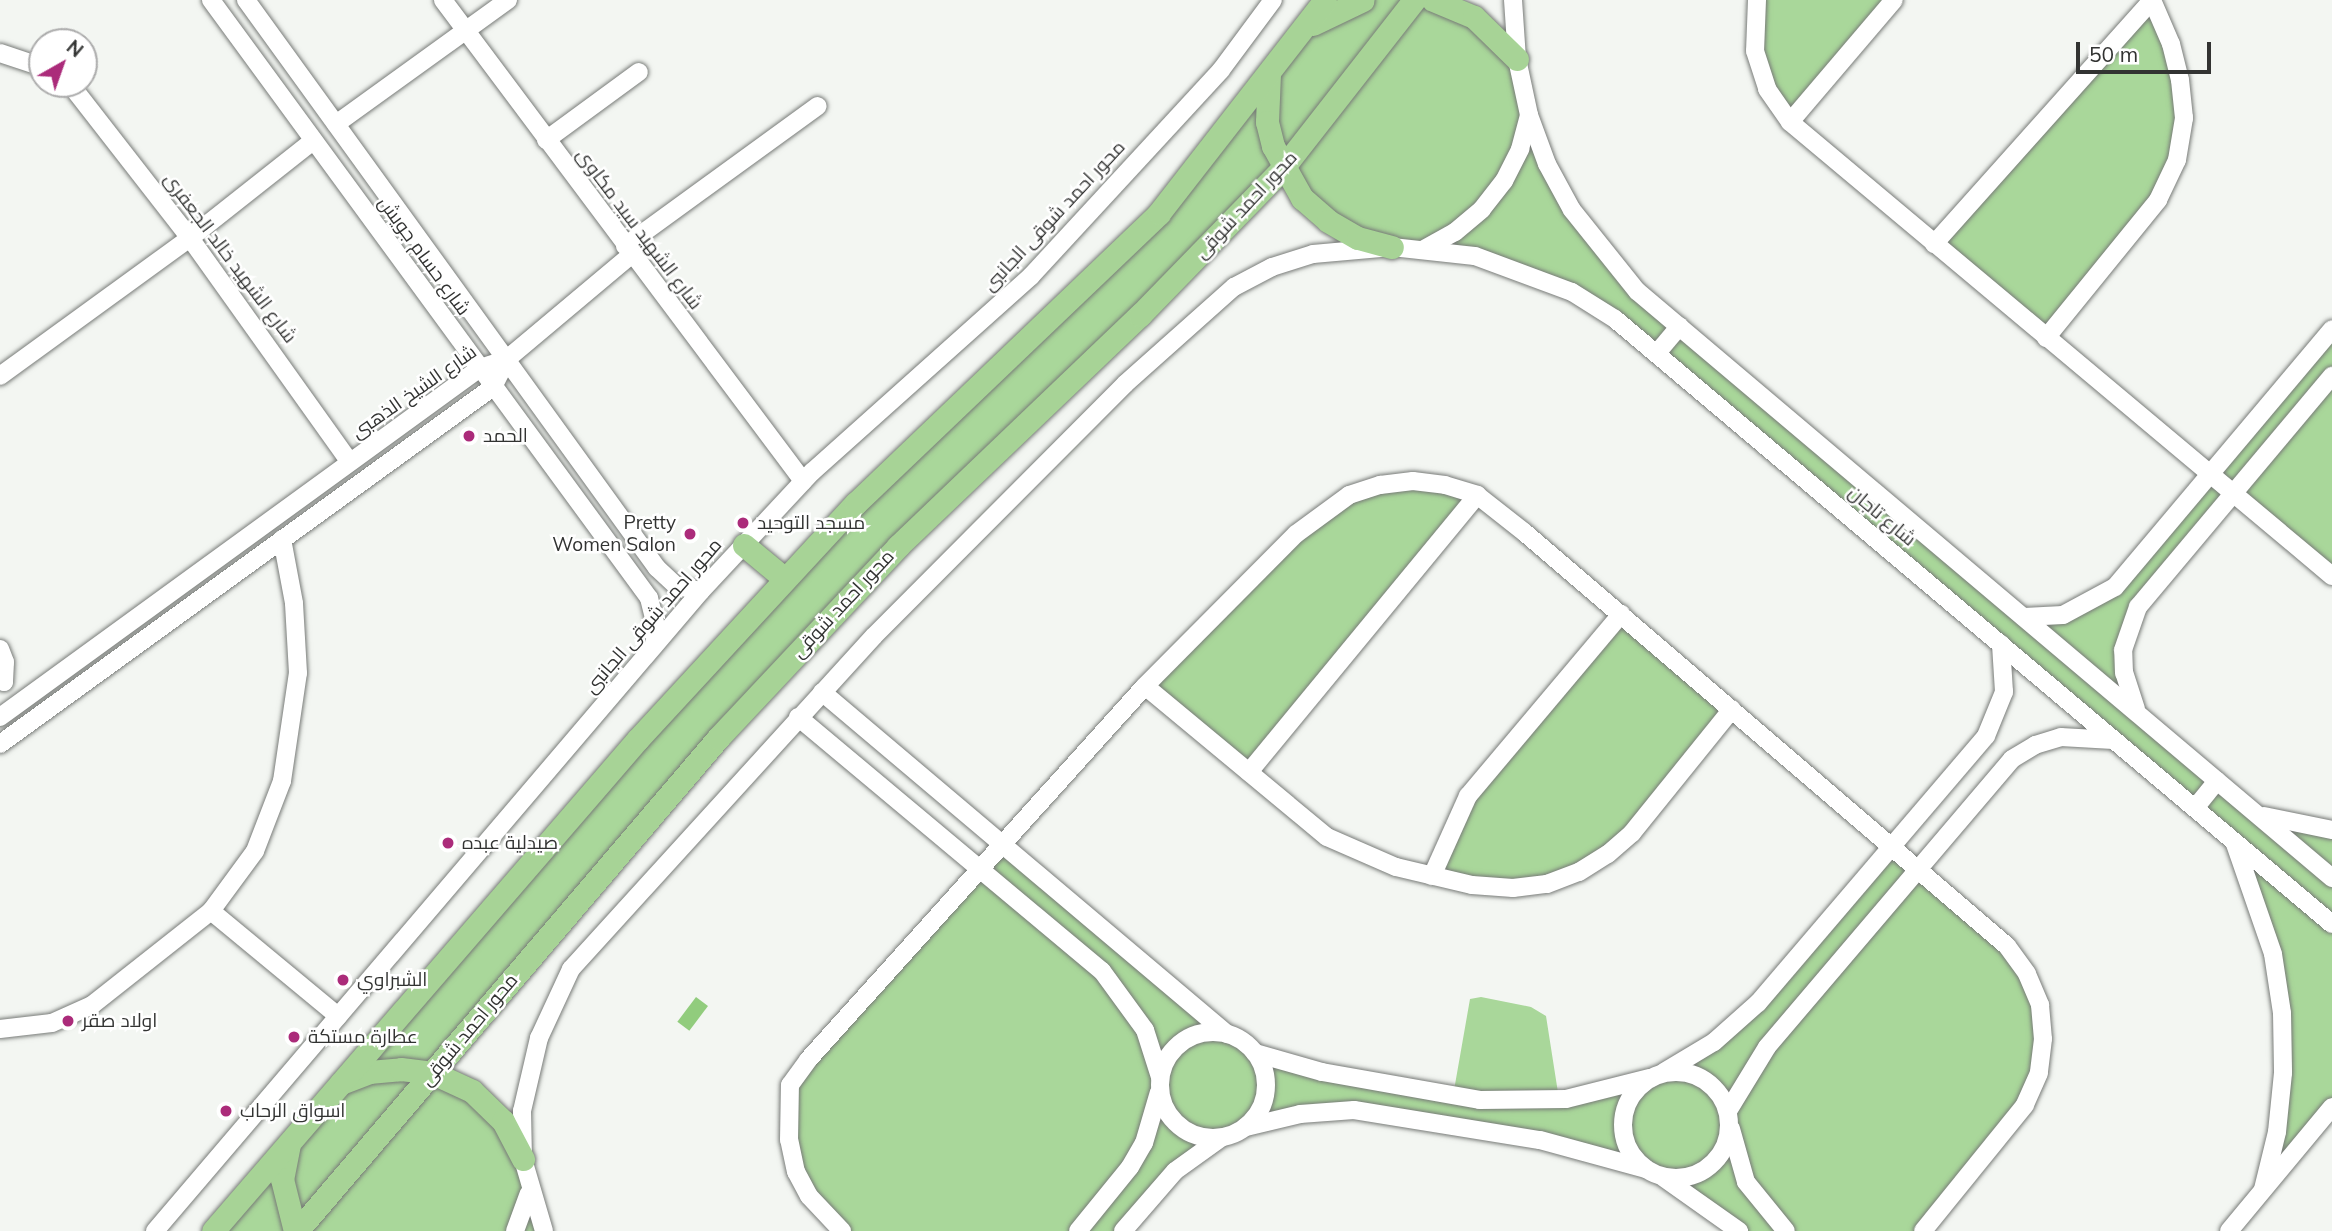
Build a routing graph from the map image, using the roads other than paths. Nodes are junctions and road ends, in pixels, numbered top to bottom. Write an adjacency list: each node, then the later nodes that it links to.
1 (211, 0): 27 (street, شارع حسام جويش)
2 (246, 0): 25 (street, شارع حسام جويش)
3 (443, 0): 14 (street, شارع الشهيد سيد مكاوى)
4 (508, 0): 14 (street)
5 (1273, 0): 45 (street, محور احمد شوقى الجانبى)
6 (1325, 0): 15 (main road)
7 (1363, 0): 15 (main road)
8 (1414, 0): 28 (main road, محور احمد شوقى)
9 (1433, 0): 17 (main road)
10 (1513, 0): 17 (street)
11 (1757, 0): 24 (street)
12 (1894, 0): 24 (street)
13 (2152, 0): 30 (street); 36 (street)
14 (465, 31): 25 (street); 26 (street, شارع الشهيد سيد مكاوى)
15 (1300, 35): 20 (main road)
16 (0, 52): 18 (street)
17 (1517, 59): 23 (street, شارع تاجان)
18 (28, 62)
19 (639, 72): 26 (street)
20 (1269, 74): 28 (main road); 51 (main road)
21 (81, 98): 29 (street, شارع الشهيد خالد الجعفرى)
22 (818, 106): 33 (street)
23 (1529, 115): 32 (street); 34 (street, شارع تاجان)
24 (1790, 122): 30 (street)
25 (336, 124): 38 (street, شارع حسام جويش)
26 (546, 140): 33 (street, شارع الشهيد سيد مكاوى)
27 (313, 141): 29 (street); 39 (street, شارع حسام جويش)
28 (1282, 169): 31 (main road); 85 (main road, محور احمد شوقى)
29 (190, 238): 40 (street); 43 (street, شارع الشهيد خالد الجعفرى)
30 (1934, 244): 36 (street)
31 (1392, 247): 32 (street, شارع تاجان); 60 (street, شارع تاجان)
32 (1424, 248): 37 (street, شارع تاجان)
33 (628, 250): 38 (street); 45 (street, شارع الشهيد سيد مكاوى)
34 (1680, 326): 37 (street); 54 (street, شارع تاجان)
35 (2332, 329): 44 (street)
36 (2046, 338): 44 (street)
37 (1657, 353): 55 (street, شارع تاجان)
38 (507, 359): 39 (street, شارع الشيخ الذهبى); 42 (street, شارع الشيخ الذهبى); 52 (street, شارع حسام جويش)
39 (480, 368): 42 (street, شارع حسام جويش); 43 (street, شارع الشيخ الذهبى)
40 (0, 376)
41 (2332, 376): 47 (street)
42 (493, 387): 48 (street, شارع الشيخ الذهبى); 56 (street, شارع حسام جويش)
43 (350, 462): 63 (street, شارع الشيخ الذهبى)
44 (2209, 475): 47 (street); 54 (street)
45 (803, 481): 49 (street, محور احمد شوقى الجانبى)
46 (1477, 495): 53 (street); 59 (street); 67 (street)
47 (2232, 496): 50 (street); 62 (street)
48 (282, 539): 66 (street, شارع الشيخ الذهبى); 79 (street)
49 (744, 545): 51 (main road); 52 (street, محور احمد شوقى الجانبى)
50 (2332, 576)
51 (785, 579): 88 (main road)
52 (701, 591): 56 (street, محور احمد شوقى الجانبى)
53 (1621, 614): 61 (street); 77 (street)
54 (2024, 617): 62 (street, شارع تاجان)
55 (2001, 644): 65 (street, شارع تاجان); 74 (street)
56 (654, 646): 81 (street, محور احمد شوقى الجانبى)
57 (0, 649): 58 (street)
58 (0, 680)
59 (1145, 686): 67 (street); 73 (street)
60 (822, 691): 64 (street); 73 (street)
61 (1732, 709): 74 (street); 77 (street)
62 (2140, 715): 68 (street, شارع تاجان)
63 (0, 716)
64 (798, 717): 76 (street); 94 (street)
65 (2116, 741): 69 (street, شارع تاجان); 75 (street)
66 (0, 744)
67 (1249, 772): 77 (street)
68 (2217, 781): 69 (street); 70 (street, شارع تاجان)
69 (2195, 808): 72 (street, شارع تاجان)
70 (2258, 815): 71 (street); 78 (street, شارع تاجان)
71 (2332, 830)
72 (2234, 841): 80 (street, شارع تاجان); 96 (street)
73 (1003, 847): 76 (street); 83 (street)
74 (1891, 847): 75 (street); 86 (street)
75 (1918, 870): 90 (street); 108 (street)
76 (980, 871): 87 (street); 103 (street)
77 (1432, 876)
78 (2332, 878)
79 (211, 911): 81 (street); 82 (street)
80 (2332, 924)
81 (338, 1016): 98 (street, محور احمد شوقى الجانبى)
82 (0, 1029)
83 (1227, 1034): 84 (street); 87 (street)
84 (1255, 1053): 86 (street); 91 (street)
85 (433, 1073): 88 (main road); 94 (main road); 100 (main road, محور احمد شوقى)
86 (1656, 1075): 90 (street); 95 (street)
87 (1159, 1083): 93 (street); 104 (street)
88 (320, 1104): 92 (main road)
89 (2332, 1107): 96 (street)
90 (1728, 1115): 95 (street); 107 (street)
91 (1247, 1127): 93 (street); 95 (street)
92 (294, 1135): 99 (main road); 100 (main road)
93 (1221, 1138): 105 (street)
94 (521, 1149): 97 (street)
95 (1653, 1173): 106 (street)
96 (2263, 1189): 109 (street)
97 (529, 1193): 101 (street); 102 (street)
98 (155, 1231)
99 (214, 1231)
100 (296, 1231)
101 (515, 1231)
102 (544, 1231)
103 (842, 1231)
104 (1078, 1231)
105 (1123, 1231)
106 (1739, 1231)
107 (1786, 1231)
108 (1923, 1231)
109 (2229, 1231)

